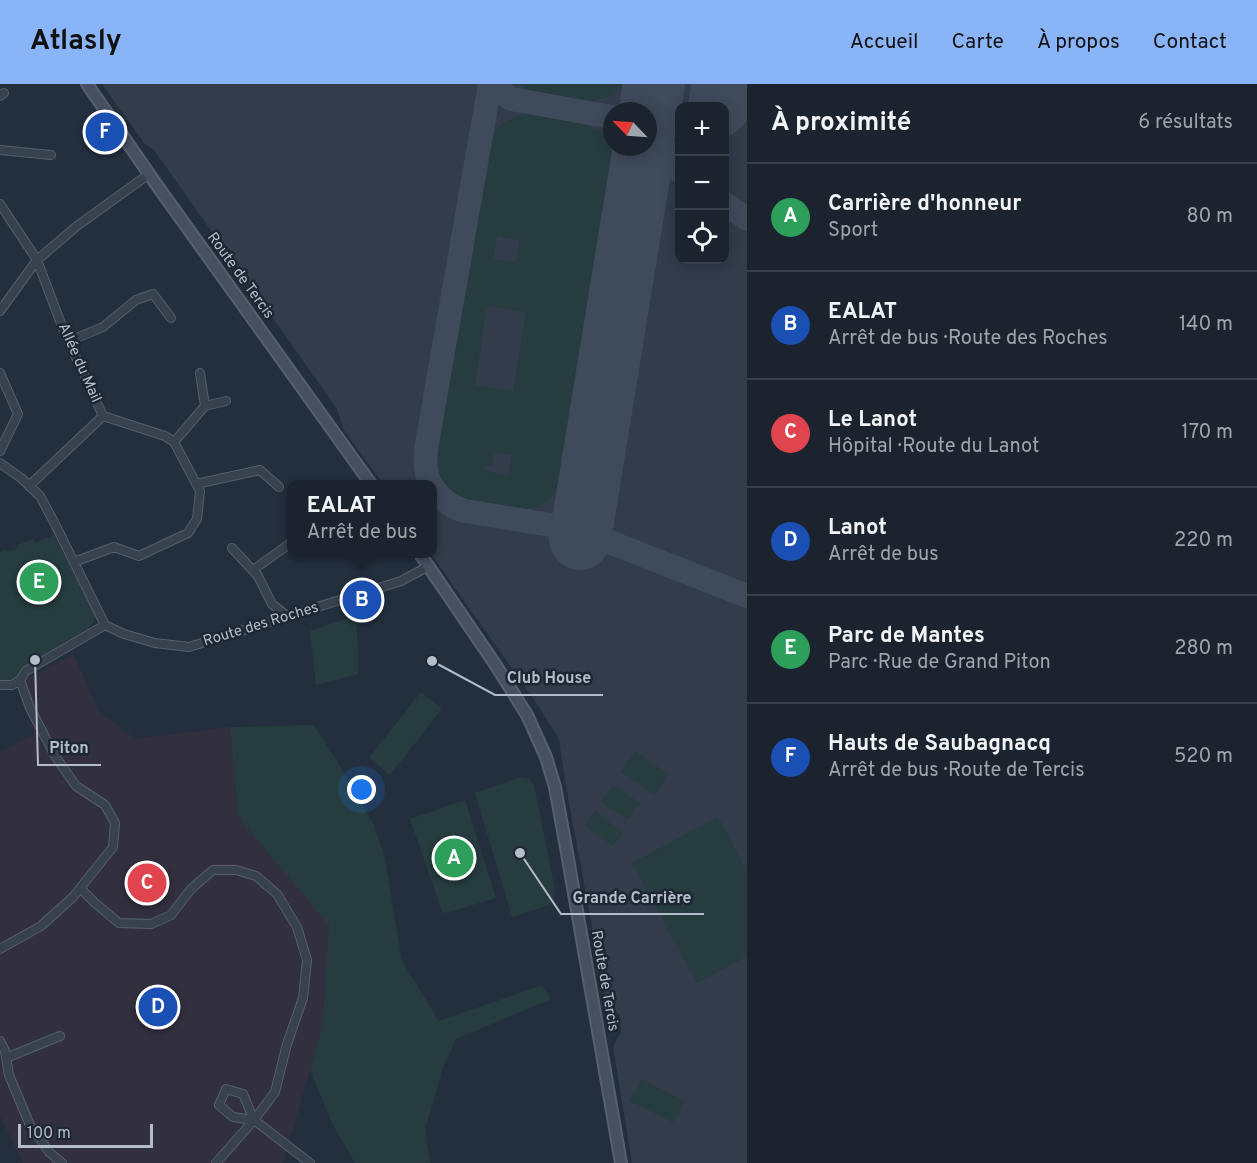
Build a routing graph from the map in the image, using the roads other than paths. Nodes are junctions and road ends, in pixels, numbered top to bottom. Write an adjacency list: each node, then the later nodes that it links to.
1 (87, 84): 4 (main road, Route de Tercis)
2 (0, 150): 3 (street)
3 (51, 155)
4 (149, 174): 6 (street); 18 (main road, Route de Tercis)
5 (0, 204): 6 (street, Allée du Mail)
6 (37, 260): 7 (street); 9 (street, Allée du Mail)
7 (0, 311)
8 (171, 318): 9 (street)
9 (69, 341): 14 (street, Allée du Mail)
10 (0, 373): 16 (street)
11 (200, 373): 13 (street)
12 (226, 401): 13 (street)
13 (205, 406): 15 (street)
14 (103, 416): 15 (street, Allée du Mail); 20 (street)
15 (174, 442): 19 (street)
16 (0, 451)
17 (0, 463): 20 (street)
18 (368, 480)
19 (196, 484): 21 (street); 25 (street)
20 (29, 486): 25 (street)
21 (279, 488)
22 (287, 545): 27 (street)
23 (232, 548): 27 (street)
24 (423, 558): 26 (main road, Route de Tercis)
25 (74, 562): 29 (street)
26 (429, 566): 28 (street, Route des Roches); 41 (main road, Route de Tercis)
27 (253, 570): 28 (street)
28 (286, 616): 29 (street, Route des Roches)
29 (105, 625): 30 (street)
30 (20, 680): 31 (street); 32 (street)
31 (0, 685)
32 (80, 888): 33 (street); 37 (street)
33 (0, 949)
34 (60, 1036): 36 (street)
35 (0, 1041): 36 (street)
36 (6, 1058): 38 (street)
37 (254, 1120): 37 (street); 39 (street); 40 (street)
38 (62, 1163)
39 (216, 1163)
40 (310, 1163)
41 (621, 1163)

